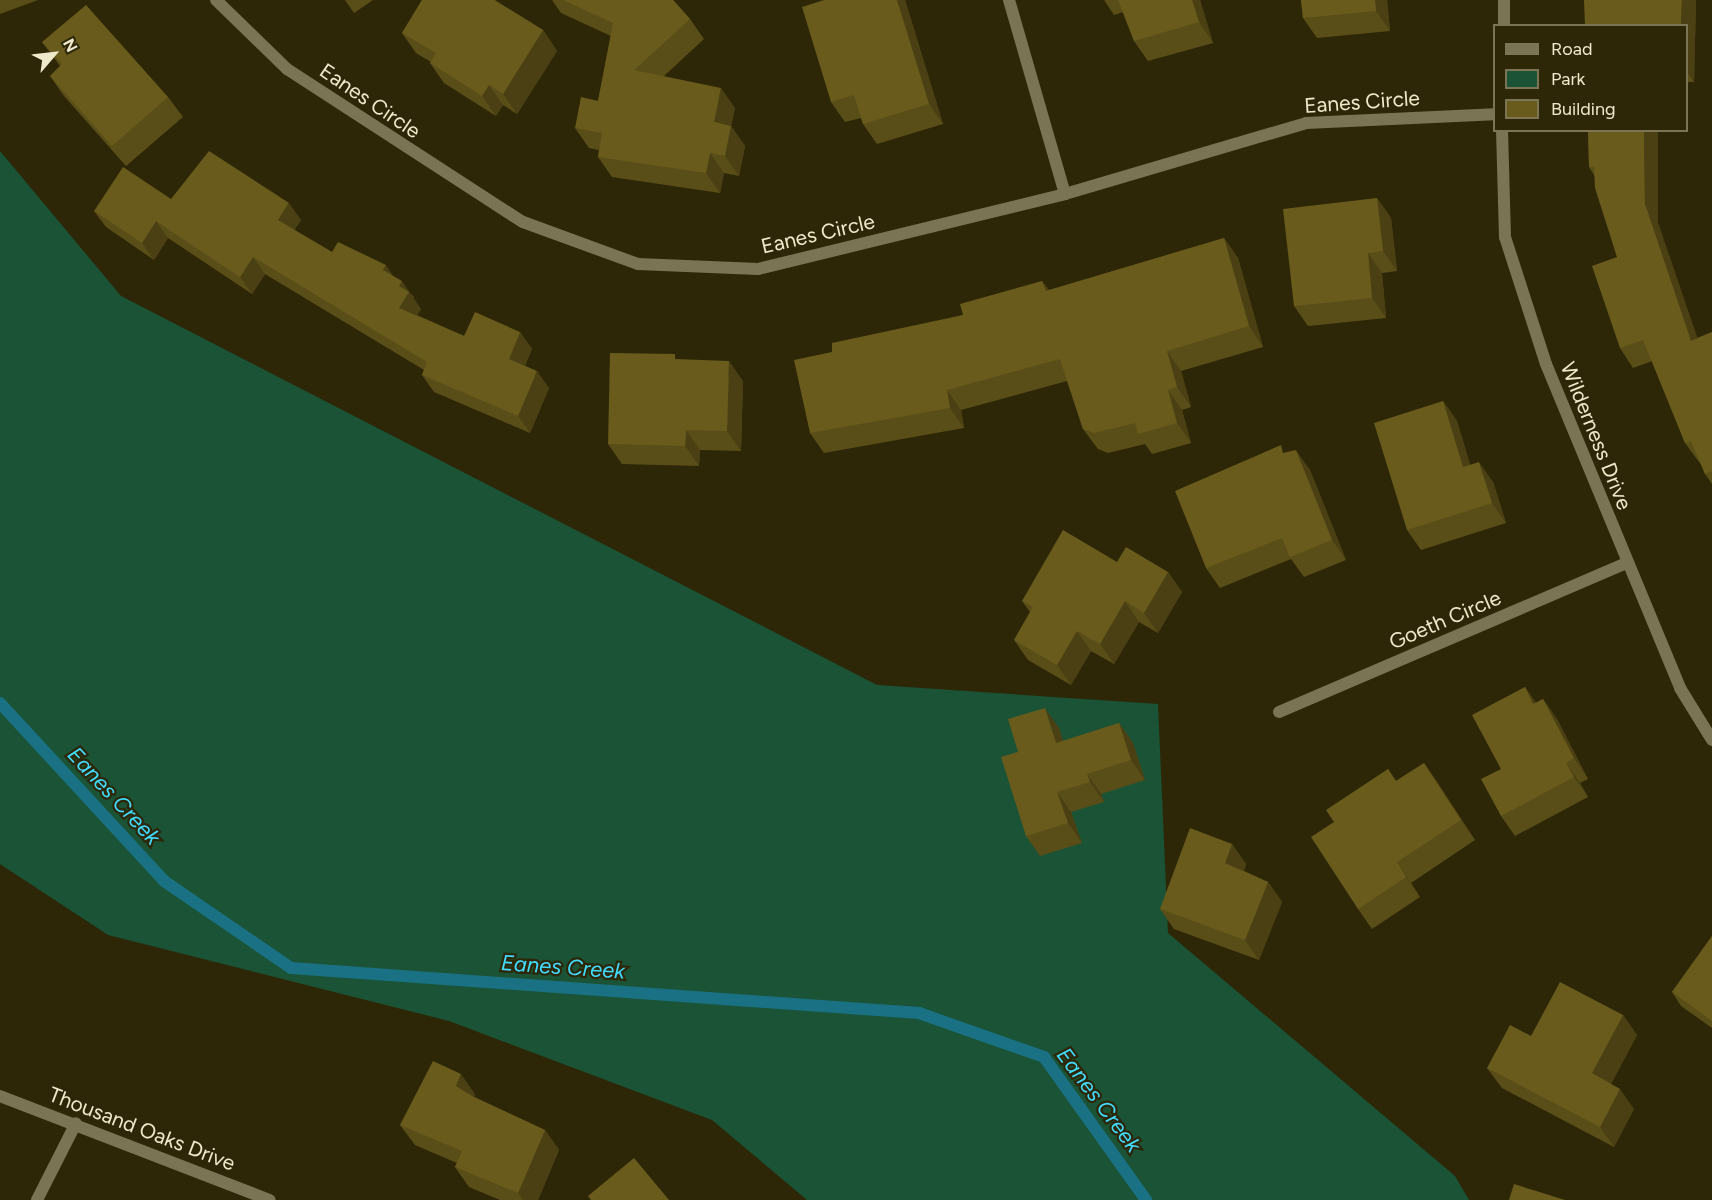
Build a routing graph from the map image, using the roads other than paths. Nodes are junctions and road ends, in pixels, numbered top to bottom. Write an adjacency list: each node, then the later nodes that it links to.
1 (216, 0): 7 (street, Eanes Circle)
2 (1009, 0): 7 (street)
3 (1504, 0): 4 (street)
4 (1504, 24)
5 (1493, 114): 7 (street, Eanes Circle)
6 (1502, 132): 8 (street, Wilderness Drive)
7 (1065, 194)
8 (1626, 563): 9 (street, Goeth Circle); 10 (street, Wilderness Drive)
9 (1279, 712)
10 (1712, 740)
11 (0, 1096): 12 (street, Thousand Oaks Drive)
12 (76, 1123): 13 (street); 14 (street, Thousand Oaks Drive)
13 (37, 1200)
14 (270, 1200)

